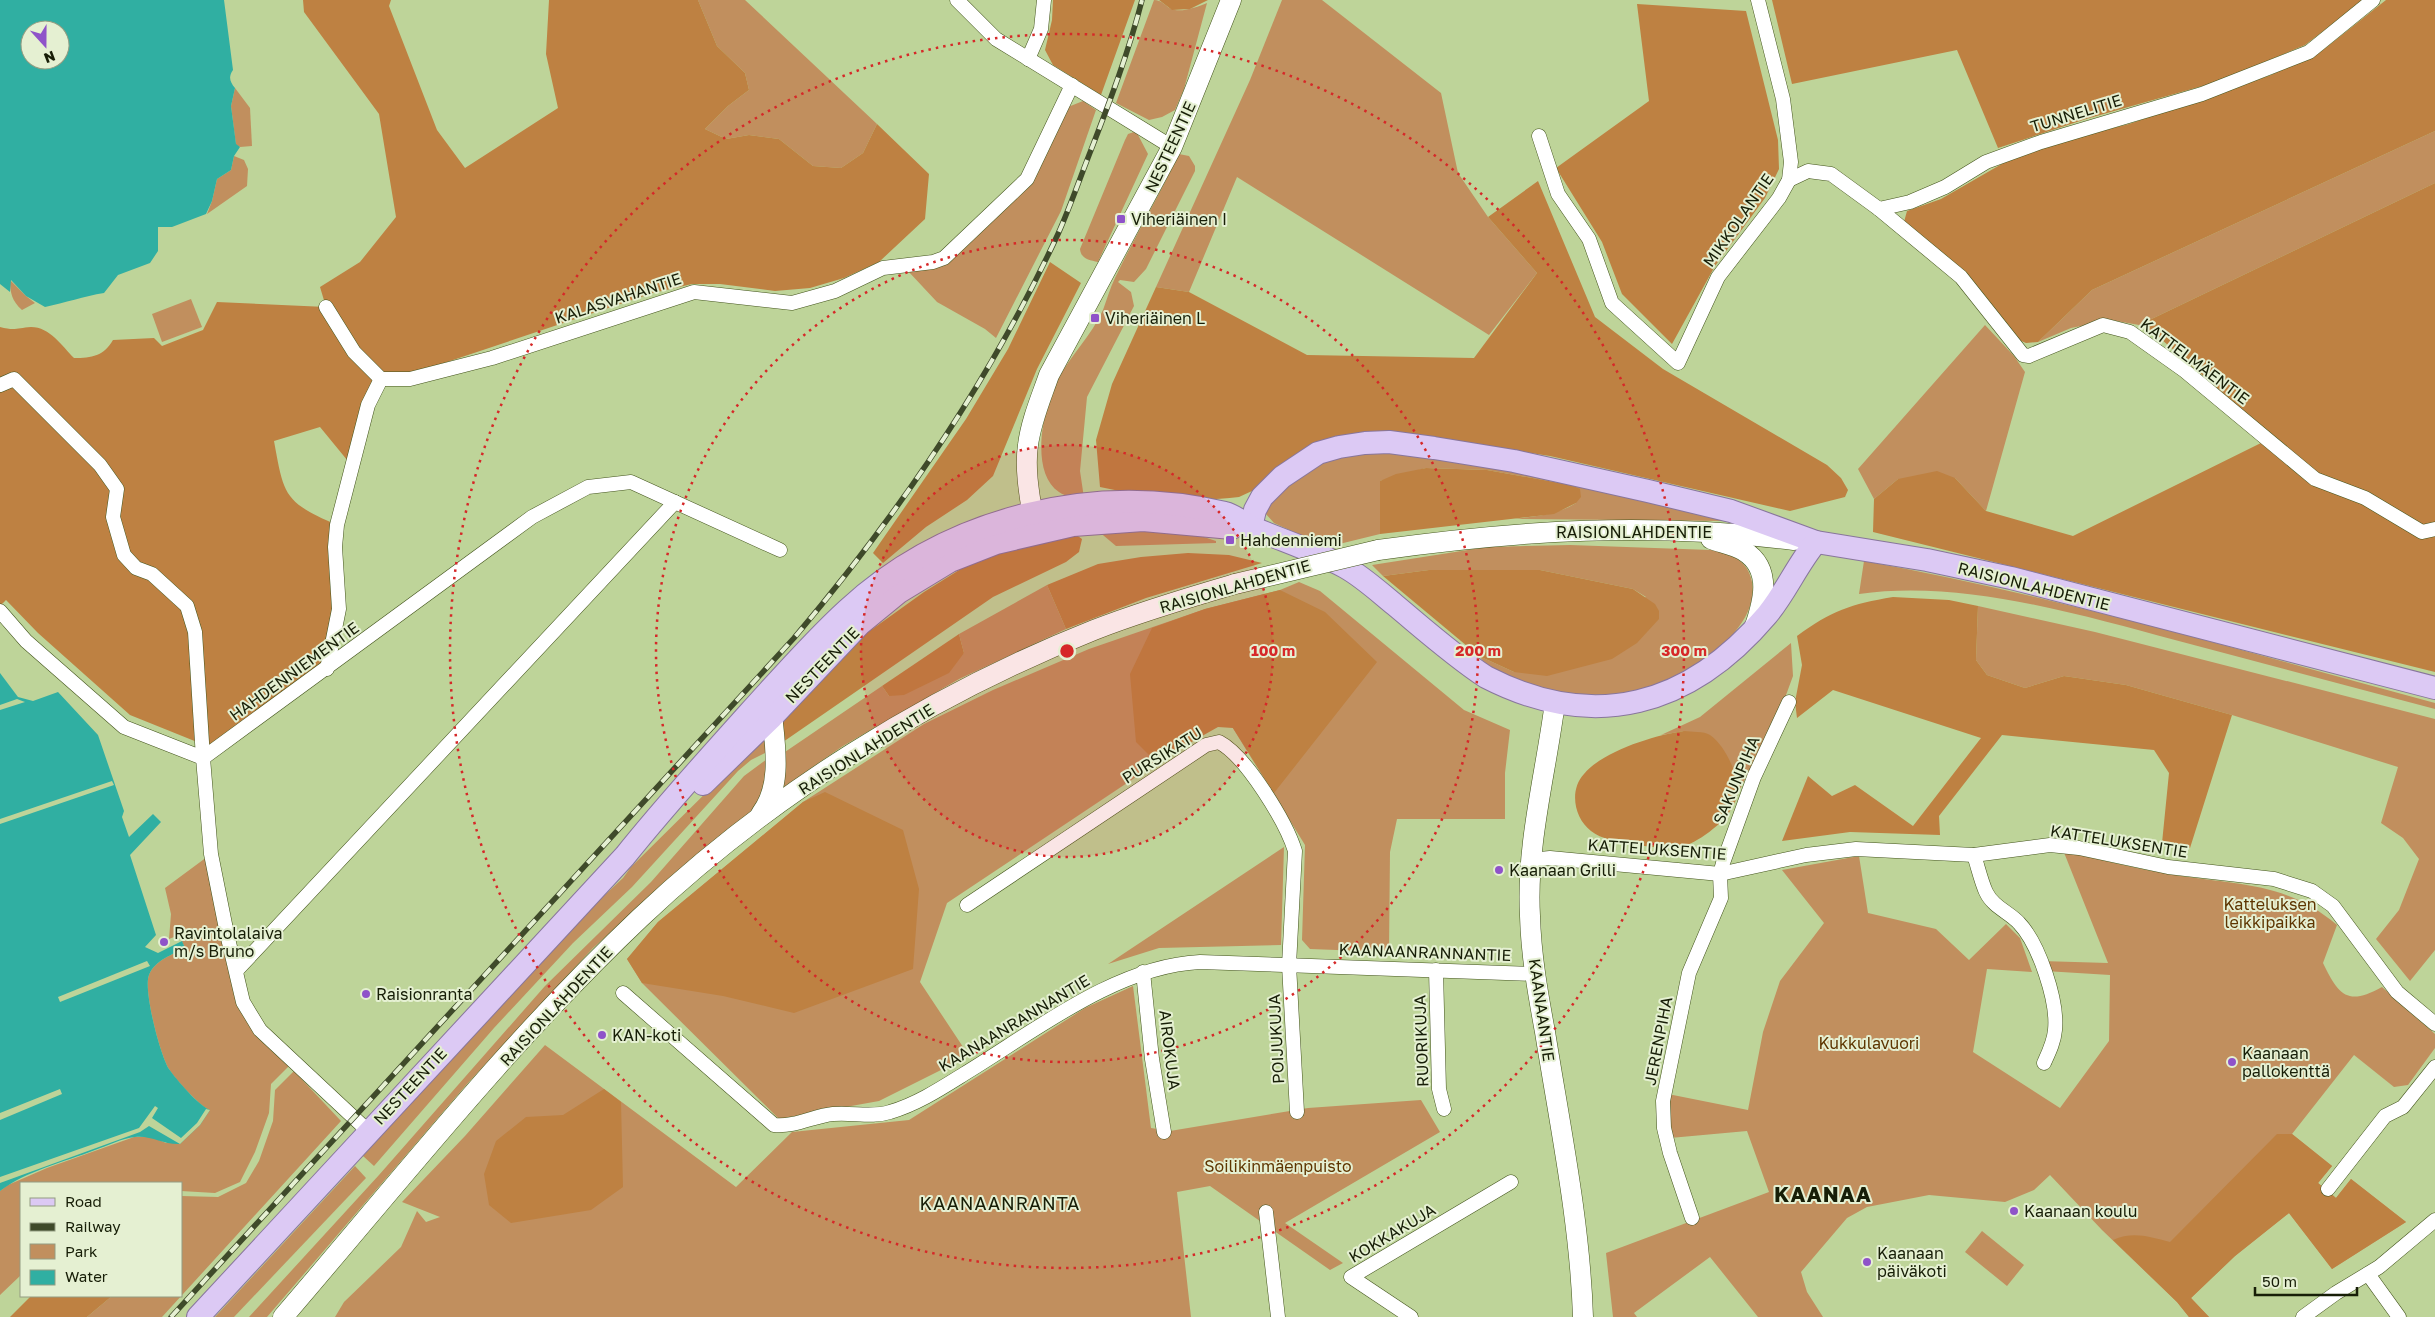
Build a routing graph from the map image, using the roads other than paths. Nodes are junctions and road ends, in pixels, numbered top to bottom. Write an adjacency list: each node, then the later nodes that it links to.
1 (957, 0): 6 (street)
2 (1044, 0): 6 (street)
3 (1231, 0): 9 (main road, NESTEENTIE)
4 (1758, 0): 10 (street, MIKKOLANTIE)
5 (2372, 0): 11 (street, TUNNELITIE)
6 (1028, 59): 7 (street)
7 (1072, 86): 9 (street); 13 (street, KALASVAHANTIE)
8 (1538, 136): 10 (street, MIKKOLANTIE)
9 (1172, 147): 16 (main road, NESTEENTIE)
10 (1789, 180): 11 (street)
11 (1879, 209): 19 (street, KATTELMÄENTIE)
12 (326, 307): 13 (street)
13 (381, 379): 24 (street)
14 (0, 385): 30 (street)
15 (675, 502): 21 (street, HAHDENNIEMENTIE); 24 (street, HAHDENNIEMENTIE); 38 (street)
16 (1034, 522): 17 (main road); 26 (main road, NESTEENTIE); 29 (main road, NESTEENTIE)
17 (1251, 527): 20 (main road); 27 (main road)
18 (1676, 529): 20 (main road, RAISIONLAHDENTIE); 23 (main road); 31 (main road, RAISIONLAHDENTIE, bridge)
19 (2435, 529)
20 (1816, 542): 23 (main road); 25 (main road, RAISIONLAHDENTIE)
21 (780, 550)
22 (0, 611): 30 (street)
23 (1754, 629): 27 (main road)
24 (327, 669): 30 (street, HAHDENNIEMENTIE)
25 (2435, 688)
26 (770, 691): 29 (main road); 33 (main road, NESTEENTIE)
27 (1555, 702): 34 (main road, KAANAANTIE)
28 (1789, 702): 35 (street, SAKUNPIHA)
29 (772, 717): 31 (main road); 33 (main road, NESTEENTIE)
30 (203, 758): 38 (street)
31 (753, 823): 57 (main road, RAISIONLAHDENTIE)
32 (1974, 855): 35 (street, KATTELUKSENTIE); 43 (street, KATTELUKSENTIE); 44 (street)
33 (624, 856): 48 (main road, NESTEENTIE)
34 (1530, 860): 35 (street, KATTELUKSENTIE); 41 (main road, KAANAANTIE)
35 (1720, 874): 53 (street, JERENPIHA)
36 (967, 905): 37 (street, PURSIKATU)
37 (1289, 965): 39 (street, KAANAANRANNANTIE); 40 (street, KAANAANRANNANTIE); 47 (street, POIJUKUJA)
38 (236, 970): 48 (street)
39 (1436, 970): 41 (street, KAANAANRANNANTIE); 46 (street, RUORIKUJA)
40 (1143, 972): 42 (street, KAANAANRANNANTIE); 49 (street, AIROKUJA)
41 (1535, 974): 60 (main road, KAANAANTIE)
42 (623, 993)
43 (2435, 1024)
44 (2044, 1063)
45 (2435, 1067): 51 (street)
46 (1444, 1110)
47 (1297, 1112)
48 (368, 1131): 56 (main road, NESTEENTIE)
49 (1164, 1132)
50 (1511, 1182): 59 (street, KOKKAKUJA)
51 (2328, 1188)
52 (1266, 1212): 58 (street)
53 (1692, 1218)
54 (2435, 1220): 55 (street)
55 (2368, 1274): 61 (street); 62 (street)
56 (198, 1317)
57 (283, 1317)
58 (1278, 1317)
59 (1411, 1317)
60 (1583, 1317)
61 (2303, 1317)
62 (2399, 1317)

